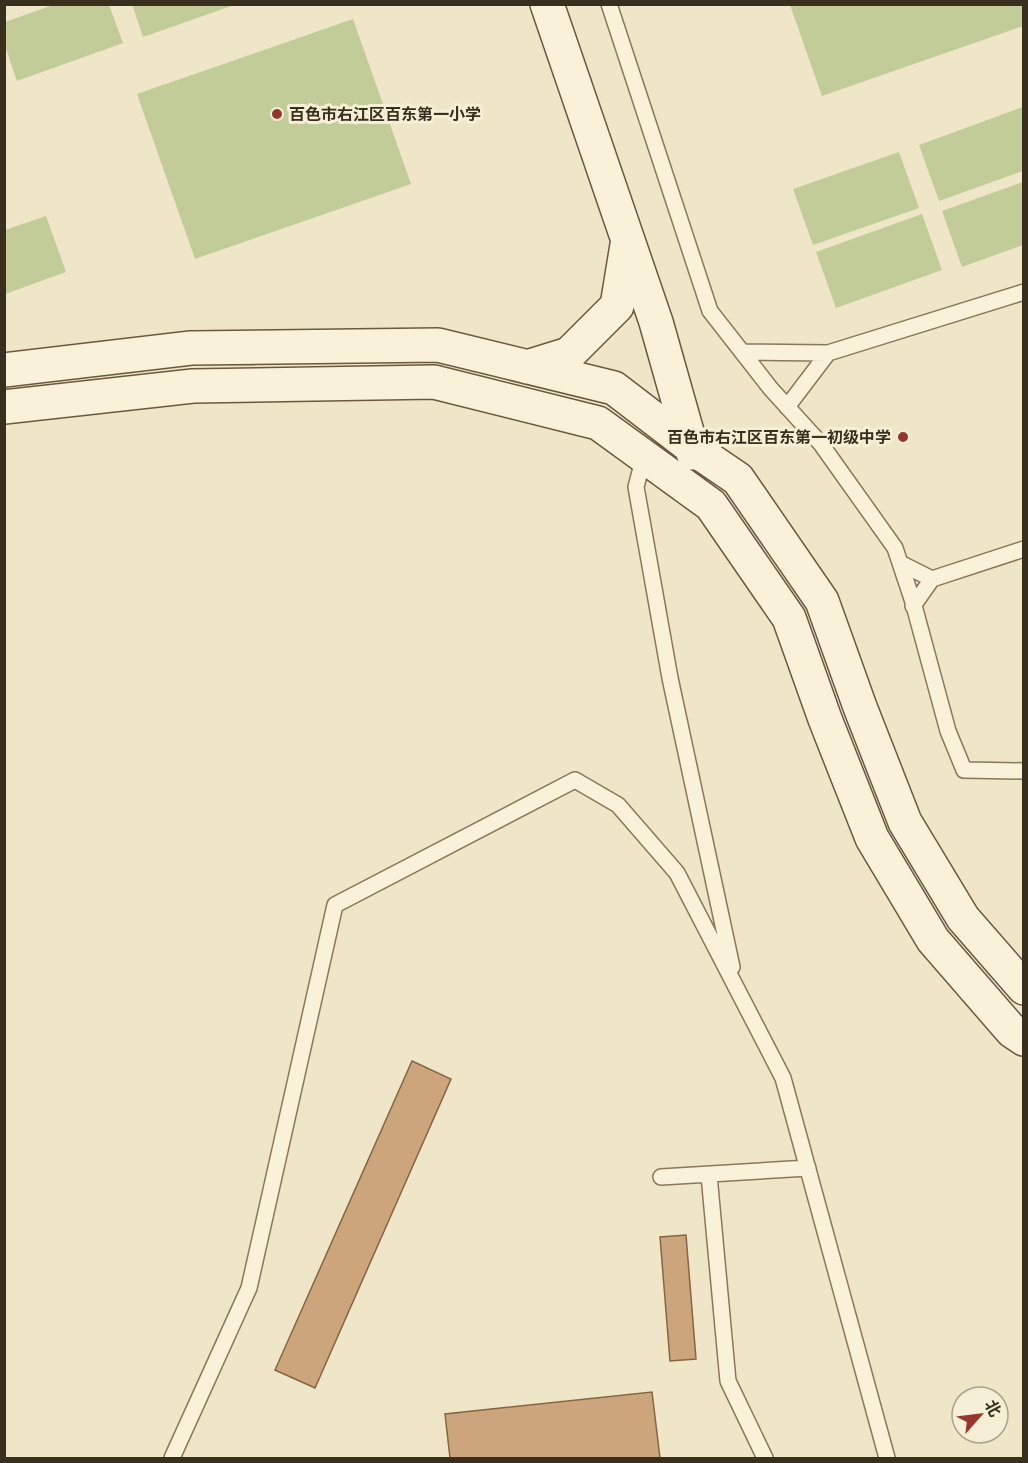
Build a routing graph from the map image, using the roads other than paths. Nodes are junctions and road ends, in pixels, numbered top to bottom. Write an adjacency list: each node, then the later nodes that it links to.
1 (547, 4): 3 (main road)
2 (609, 4): 5 (lane)
3 (628, 241): 7 (main road); 11 (main road)
4 (1023, 292): 6 (lane)
5 (742, 352): 6 (lane); 10 (lane)
6 (828, 353): 10 (lane)
7 (527, 367): 8 (main road); 11 (main road)
8 (4, 369)
9 (4, 407): 12 (main road)
10 (787, 407): 15 (lane)
11 (691, 447): 13 (main road); 20 (main road)
12 (644, 456): 13 (main road); 19 (lane)
13 (711, 505): 21 (main road)
14 (1023, 549): 16 (lane)
15 (900, 563): 16 (lane); 17 (lane)
16 (932, 579): 17 (lane)
17 (913, 606): 18 (lane)
18 (1023, 771)
19 (737, 987): 22 (lane); 25 (lane)
20 (1023, 988)
21 (1023, 1039)
22 (808, 1168): 23 (lane); 27 (lane)
23 (709, 1174): 24 (lane); 26 (lane)
24 (661, 1177)
25 (172, 1458)
26 (765, 1458)
27 (887, 1458)

